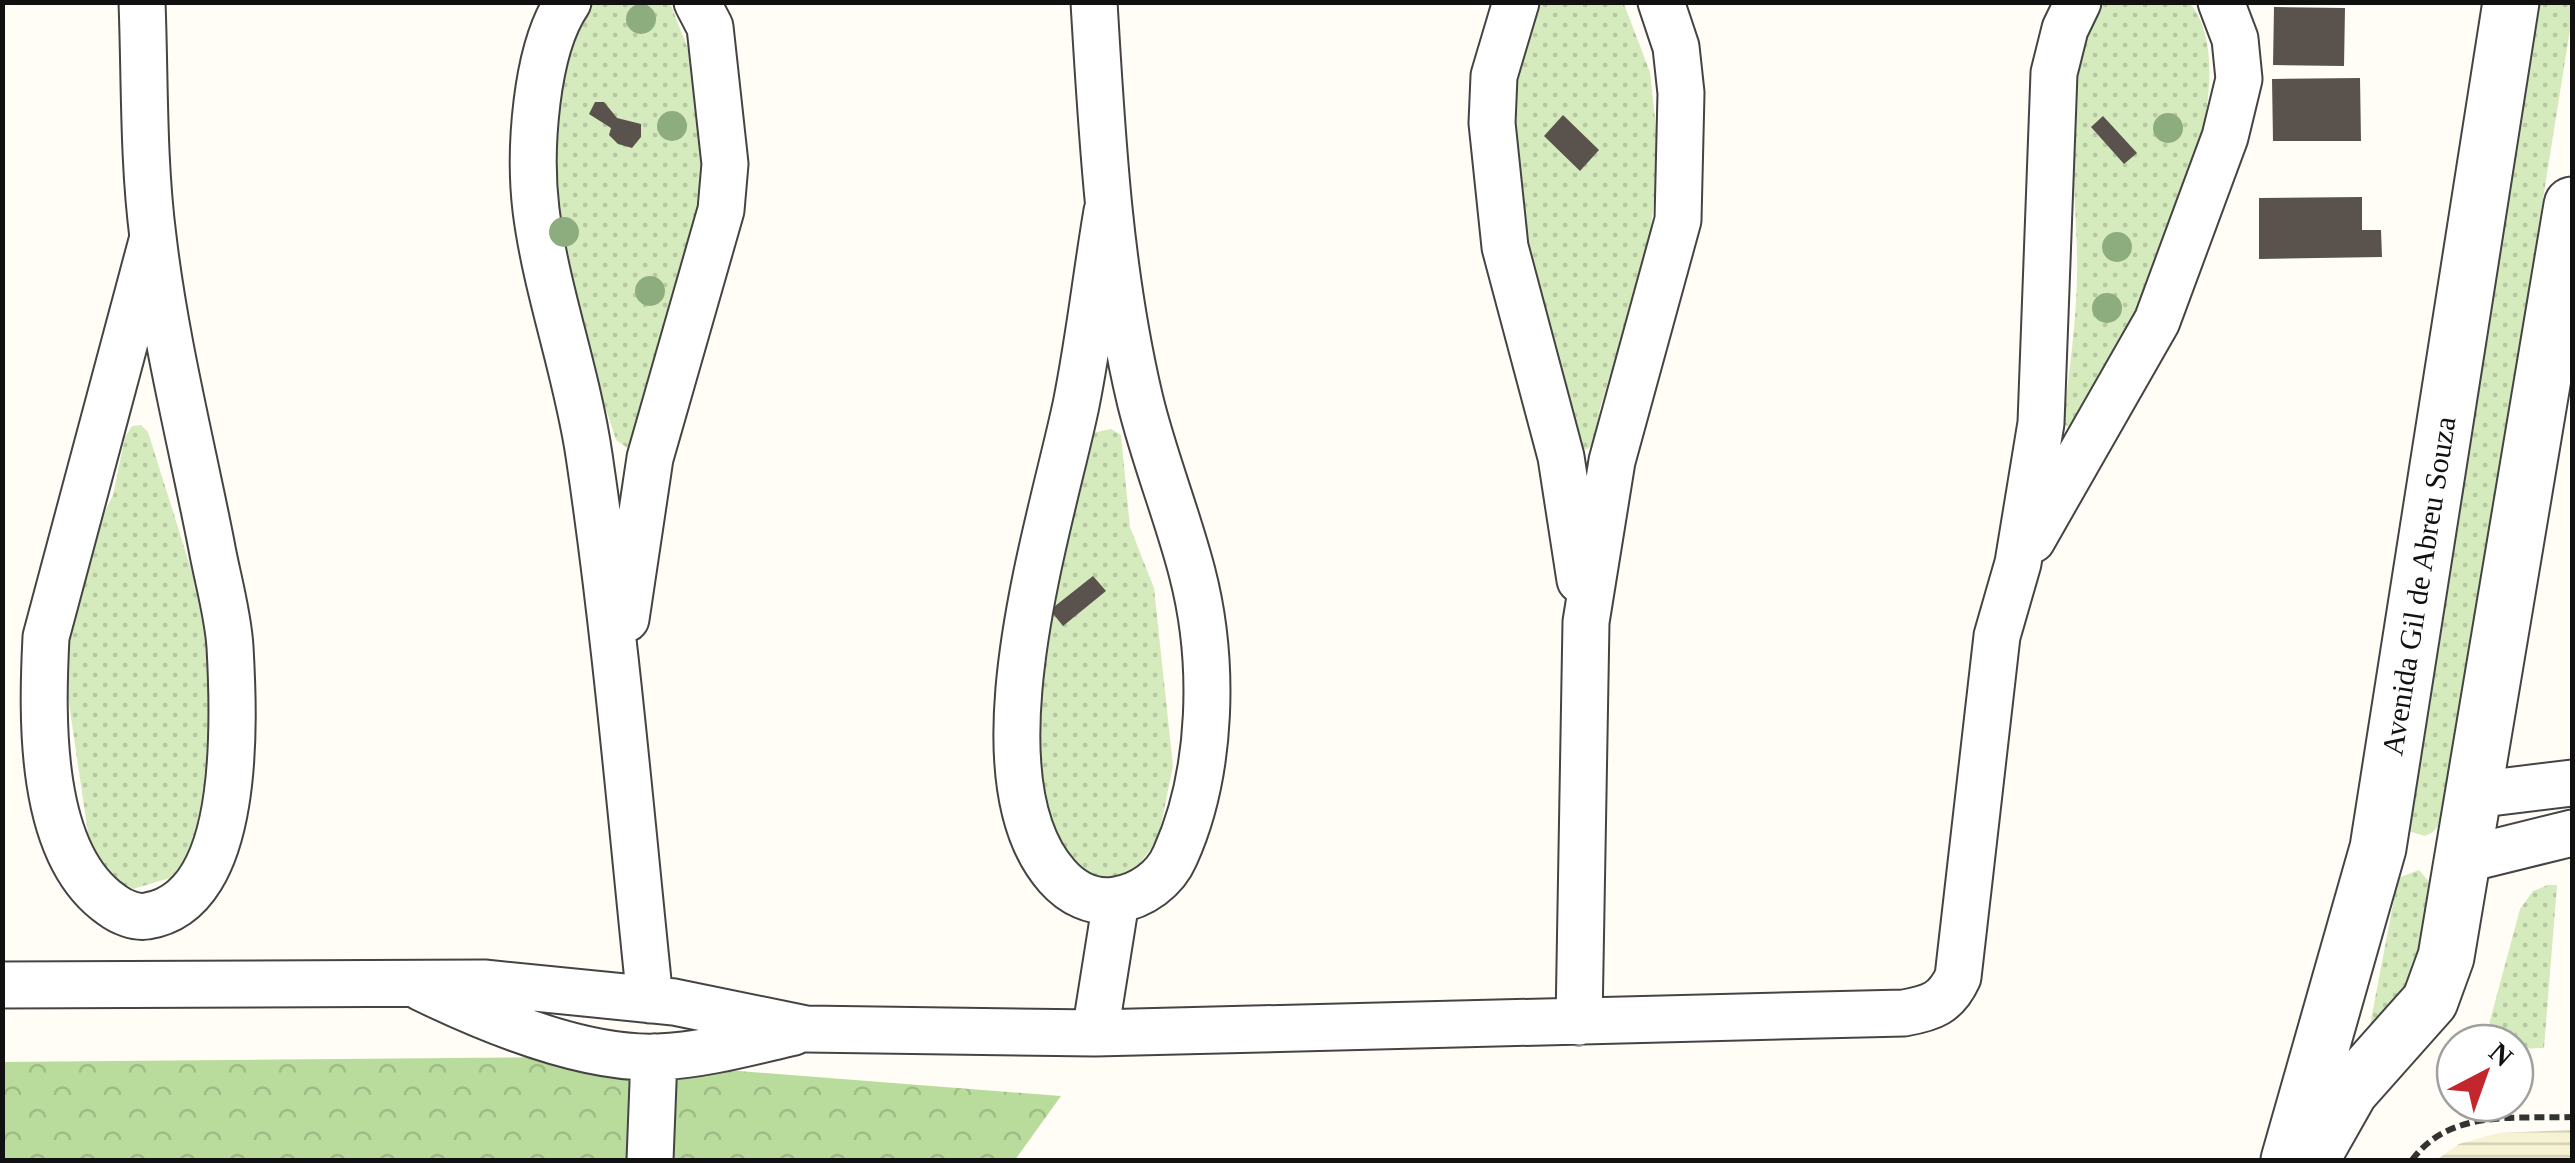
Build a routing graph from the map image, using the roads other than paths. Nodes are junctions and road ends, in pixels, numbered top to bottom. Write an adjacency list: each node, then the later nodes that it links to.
1 (142, 2): 12 (street)
2 (568, 2): 19 (street)
3 (698, 2): 21 (street)
4 (1094, 2): 11 (street)
5 (1516, 2): 20 (street)
6 (1661, 2): 22 (street)
7 (2078, 2): 17 (street)
8 (2221, 2): 18 (street)
9 (2511, 2): 29 (street, Avenida Gil de Abreu Souza)
10 (2572, 206): 27 (street)
11 (1106, 212): 14 (street); 15 (street)
12 (152, 237): 13 (street); 16 (street)
13 (108, 400): 16 (street); 33 (street)
14 (1140, 401): 15 (street); 32 (street)
15 (1077, 402): 32 (street)
16 (184, 406): 33 (street)
17 (2041, 423): 18 (street); 23 (street)
18 (2092, 440): 23 (street)
19 (589, 452): 21 (street); 25 (street)
20 (1561, 457): 22 (street); 24 (street)
21 (650, 458): 25 (street)
22 (1612, 461): 24 (street)
23 (2018, 563): 38 (street)
24 (1586, 622): 38 (street)
25 (617, 675): 37 (street)
26 (2572, 783): 27 (street)
27 (2474, 795): 31 (street)
28 (2572, 833): 31 (street)
29 (2378, 848): 31 (street); 43 (street, Avenida Gil de Abreu Souza)
30 (2572, 851): 31 (street)
31 (2475, 858): 44 (street)
32 (1116, 900): 40 (street)
33 (144, 917): 34 (street)
34 (147, 984): 35 (street); 36 (street)
35 (414, 984): 37 (street); 41 (street)
36 (2, 986)
37 (650, 1000): 39 (street); 41 (street)
38 (1580, 1022): 40 (street)
39 (806, 1029): 40 (street); 41 (street)
40 (1095, 1033)
41 (654, 1057): 42 (street)
42 (650, 1160)
43 (2288, 1160)
44 (2310, 1160)

